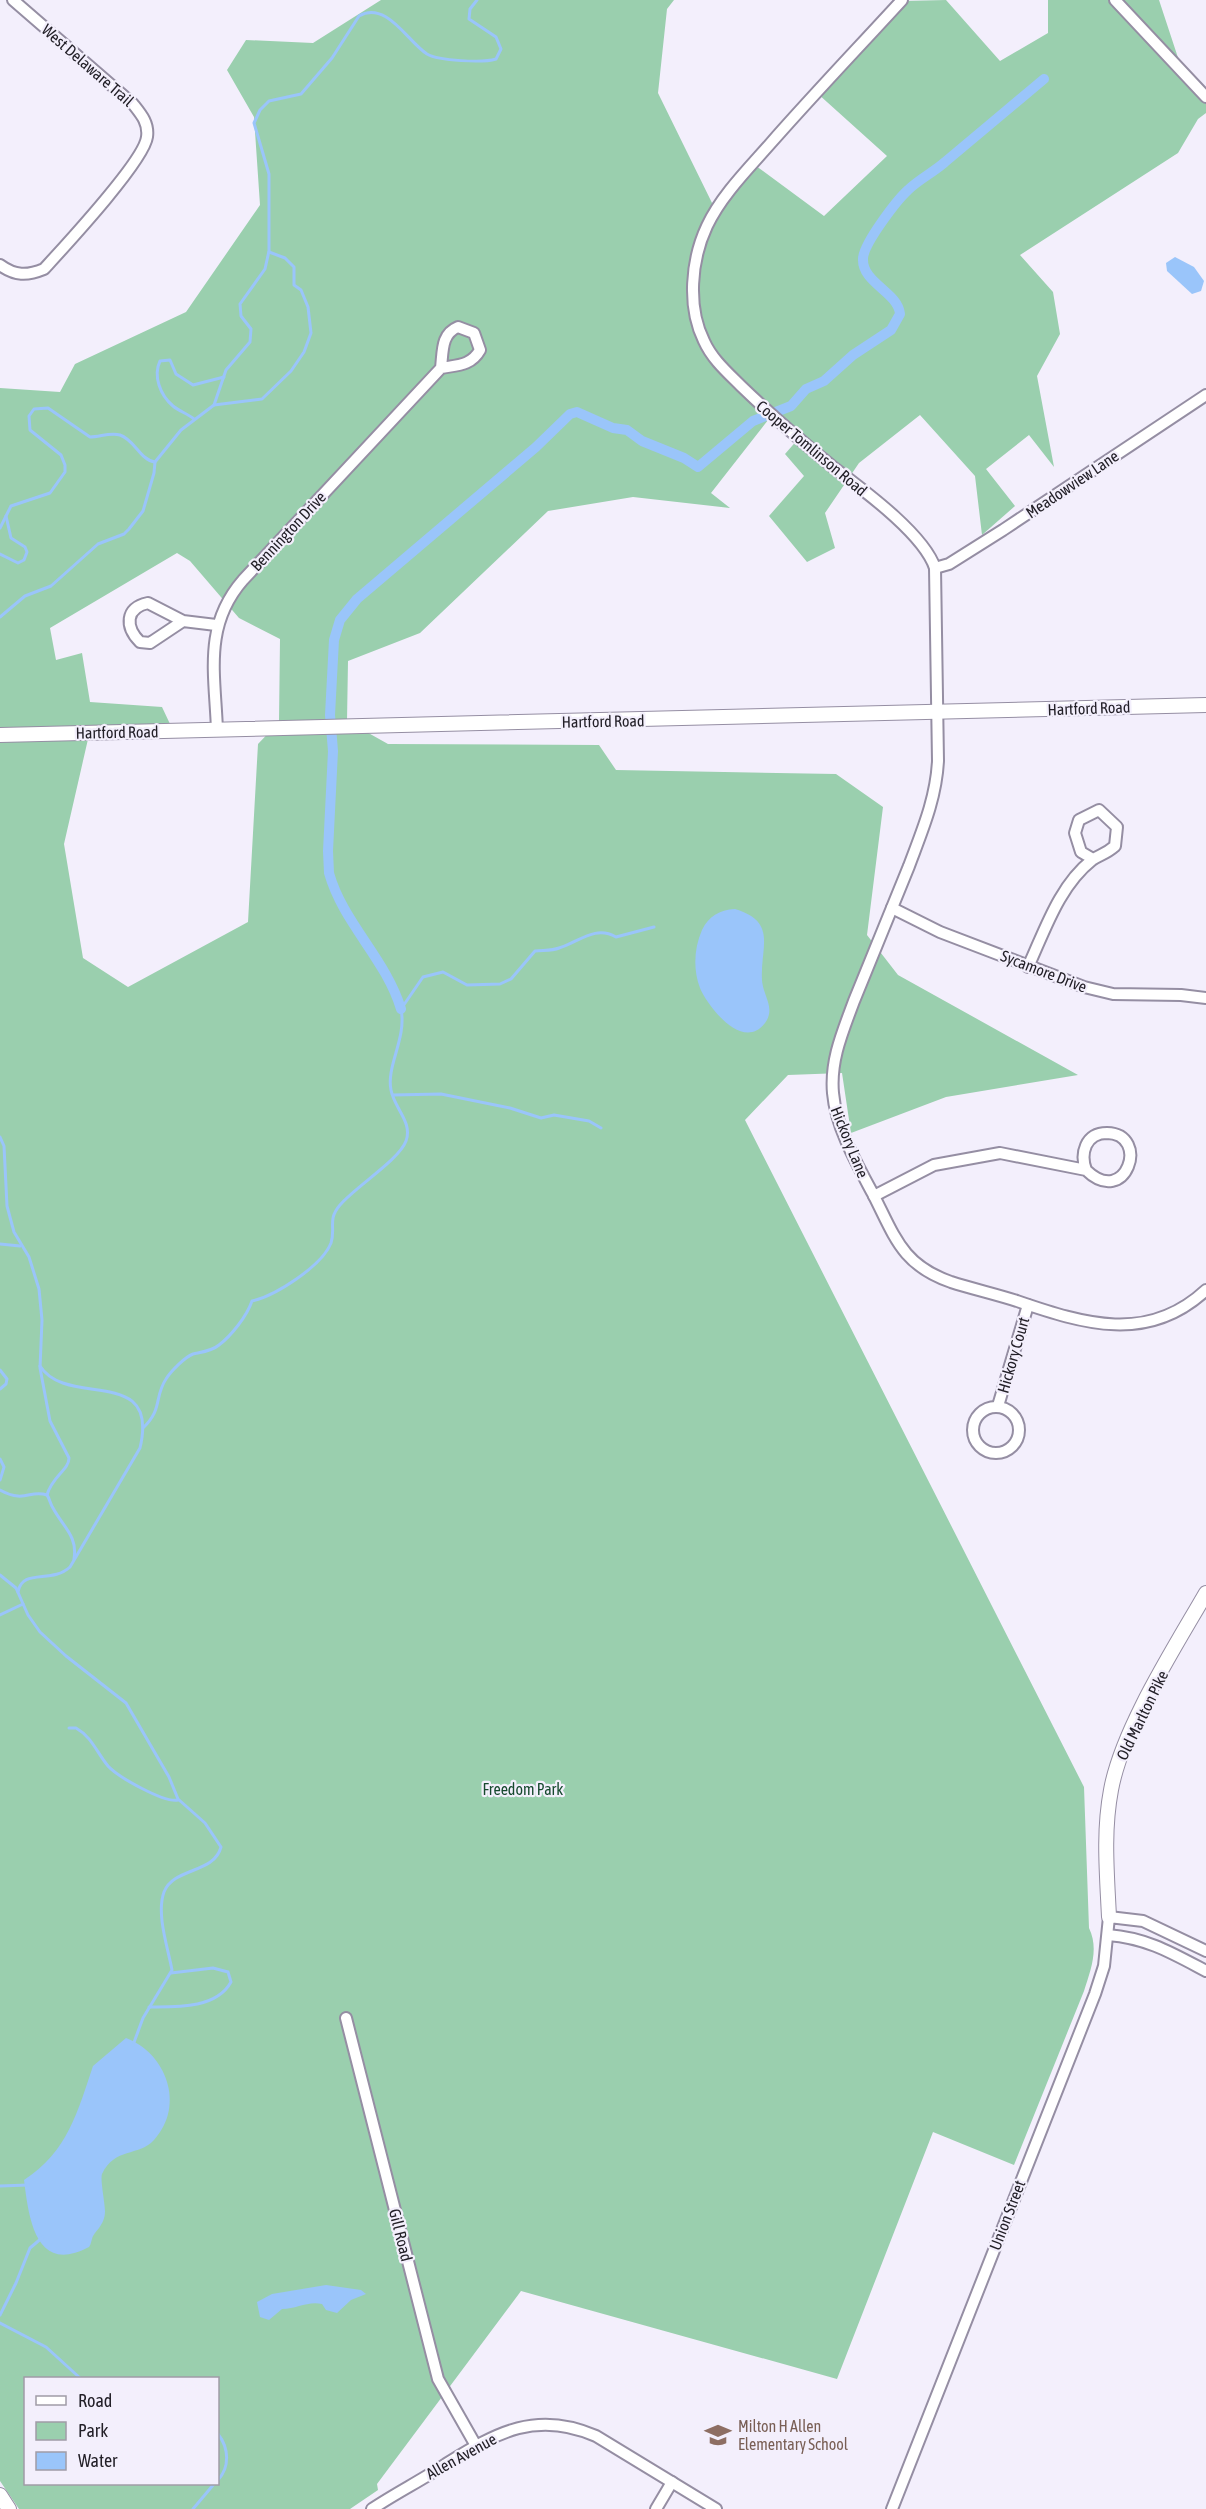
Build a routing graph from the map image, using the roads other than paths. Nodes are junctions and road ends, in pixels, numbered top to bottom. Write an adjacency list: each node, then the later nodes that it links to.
1 (13, 0): 5 (street, West Delaware Trail)
2 (902, 0): 8 (street, Cooper Tomlinson Road)
3 (1115, 0): 4 (street)
4 (1206, 97)
5 (0, 265)
6 (441, 368): 10 (street, Bennington Drive)
7 (1206, 395): 8 (street, Meadowview Lane)
8 (935, 568): 12 (street)
9 (183, 621): 9 (street); 10 (street)
10 (216, 625): 13 (street, Bennington Drive)
11 (1206, 705): 12 (street, Hartford Road)
12 (936, 713): 13 (street, Hartford Road); 16 (street, Hickory Lane)
13 (217, 730): 14 (street, Hartford Road)
14 (0, 735)
15 (1093, 859): 15 (street); 17 (street)
16 (892, 908): 17 (street, Sycamore Drive); 20 (street, Hickory Lane)
17 (1028, 967): 18 (street, Sycamore Drive)
18 (1206, 998)
19 (1086, 1170): 19 (street); 20 (street)
20 (874, 1196): 22 (street, Hickory Lane)
21 (1206, 1290): 22 (street, Hickory Lane)
22 (1028, 1305): 23 (street, Hickory Court)
23 (998, 1406): 23 (street, Hickory Court)
24 (1206, 1593): 25 (street, Old Marlton Pike)
25 (1109, 1917): 26 (street, Union Street); 27 (street)
26 (1108, 1935): 28 (street); 39 (street, Union Street)
27 (1206, 1952)
28 (1206, 1971)
29 (346, 2018): 30 (street, Gill Road)
30 (475, 2444): 31 (street, Allen Avenue); 33 (street, Allen Avenue)
31 (672, 2482): 37 (street); 38 (street, Allen Avenue)
32 (0, 2495): 34 (street)
33 (386, 2499): 35 (street, Allen Avenue); 36 (street)
34 (9, 2509)
35 (372, 2509)
36 (393, 2509)
37 (656, 2509)
38 (716, 2509)
39 (892, 2509)

